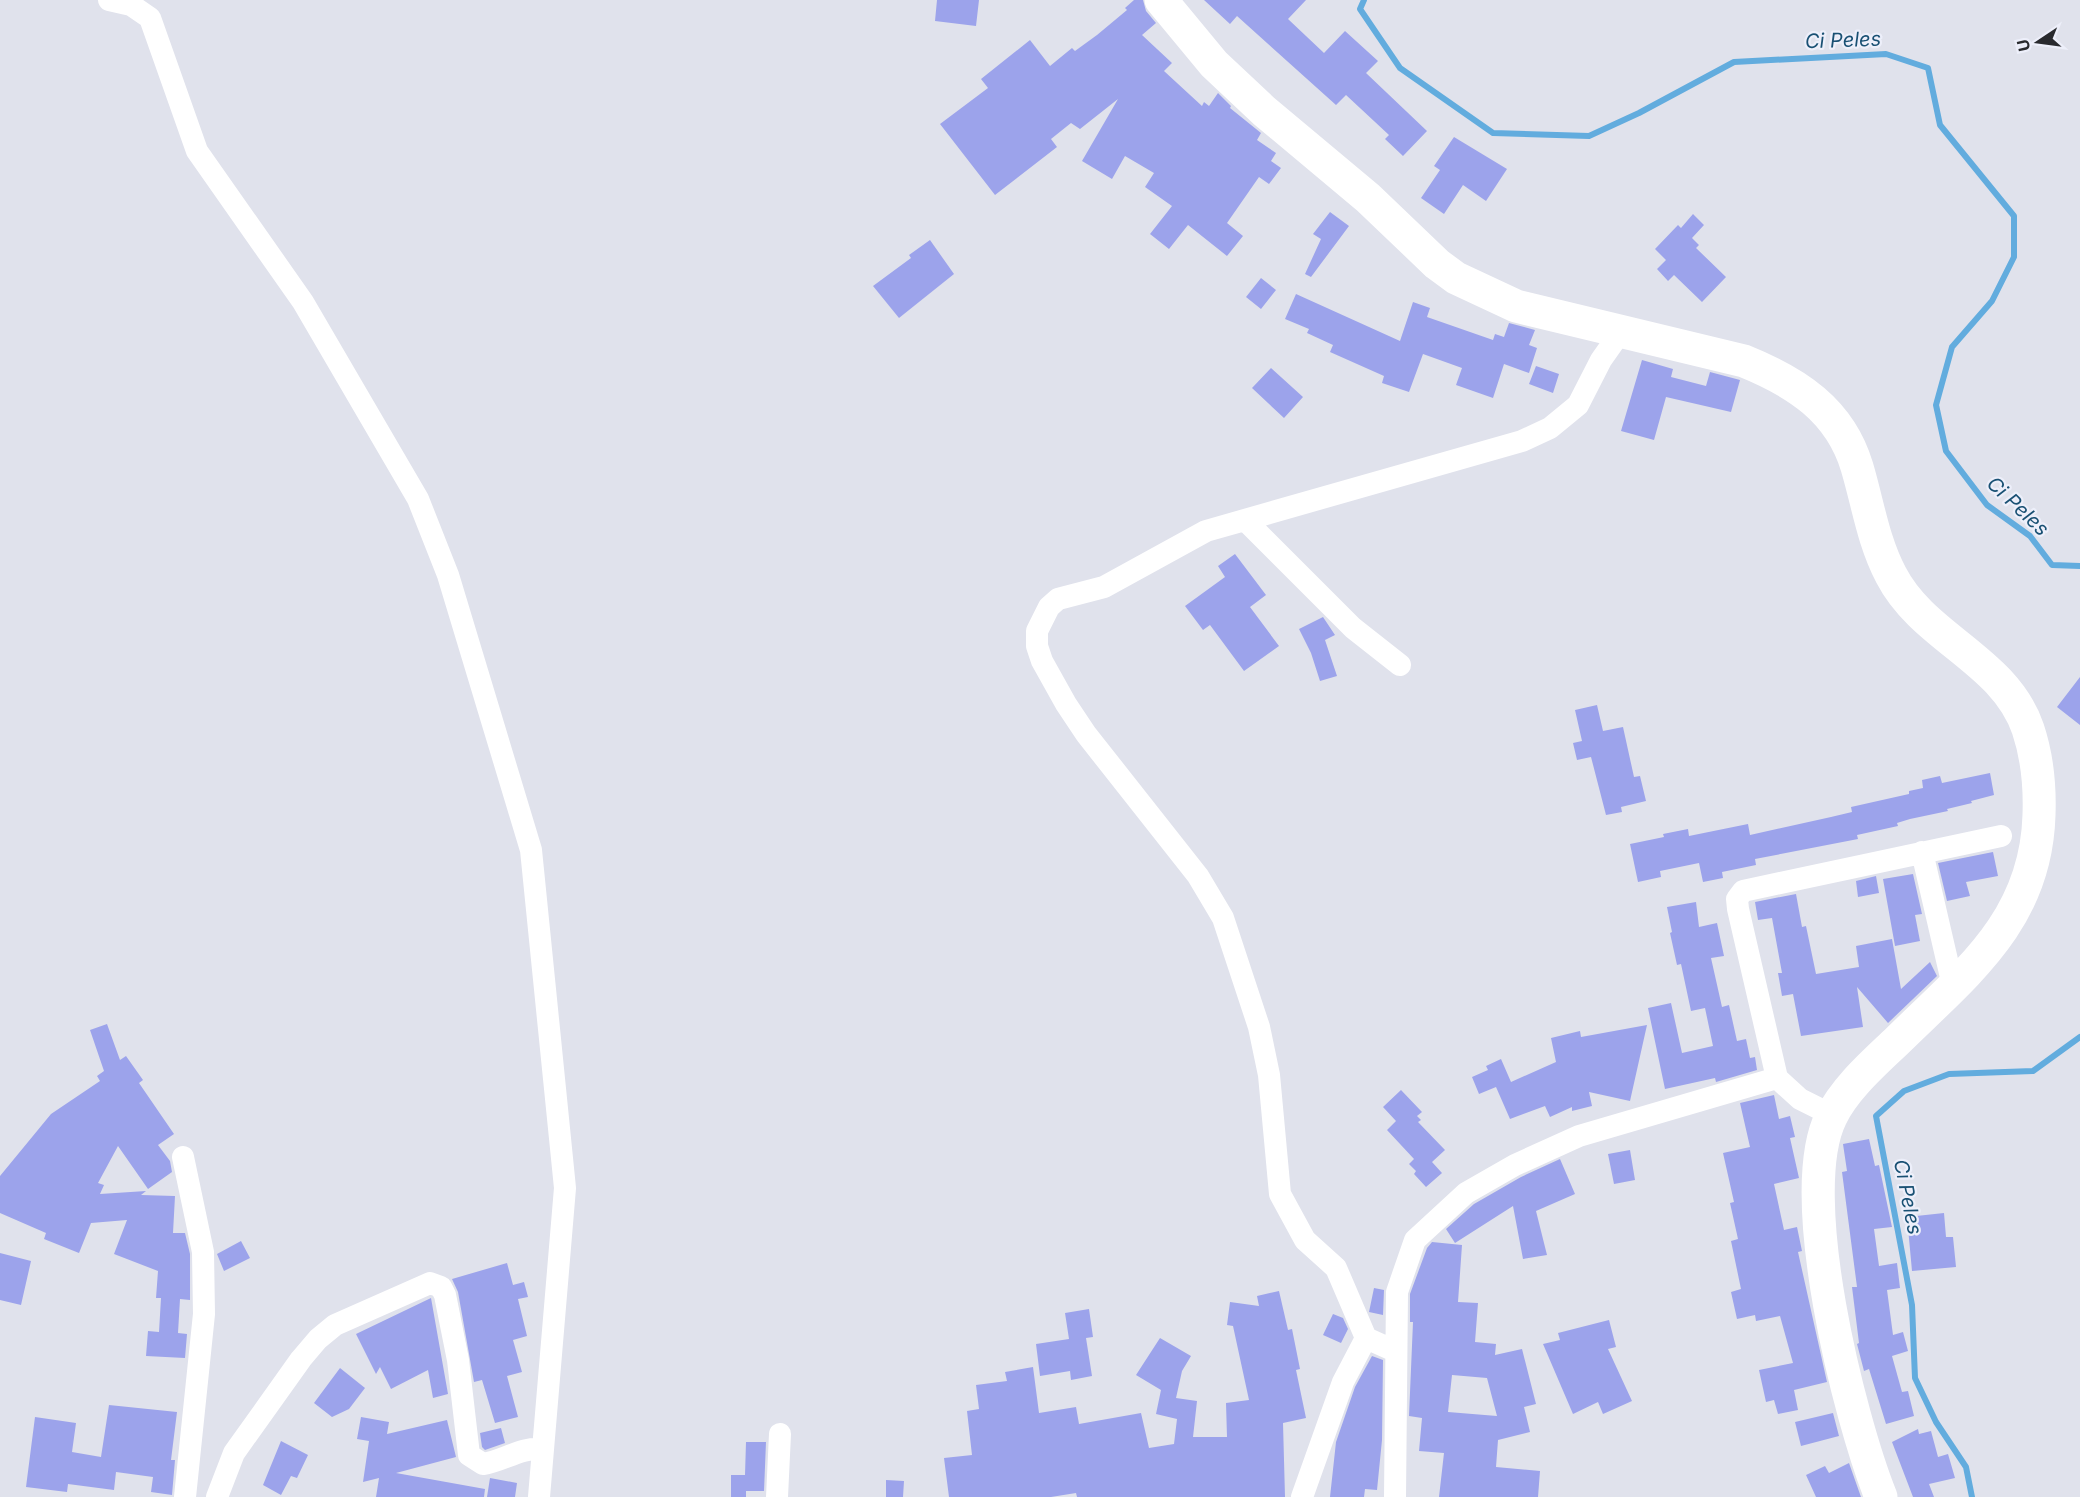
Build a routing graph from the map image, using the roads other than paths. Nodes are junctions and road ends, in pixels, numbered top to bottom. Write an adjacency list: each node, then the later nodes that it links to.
1 (109, 0): 15 (street)
2 (1161, 0): 3 (highway)
3 (1620, 333): 4 (street); 8 (highway)
4 (1245, 520): 5 (street); 12 (street)
5 (1400, 665)
6 (2001, 836): 7 (street)
7 (1922, 852): 8 (street); 9 (street)
8 (1953, 986): 10 (highway)
9 (1777, 1078): 10 (street); 13 (street)
10 (1832, 1115): 22 (highway)
11 (183, 1156): 16 (street)
12 (1366, 1338): 13 (street); 20 (street)
13 (1395, 1351): 21 (street)
14 (780, 1434): 19 (street)
15 (542, 1449): 17 (street); 18 (street)
16 (185, 1497)
17 (217, 1497)
18 (539, 1497)
19 (777, 1497)
20 (1302, 1497)
21 (1395, 1497)
22 (1881, 1497)

